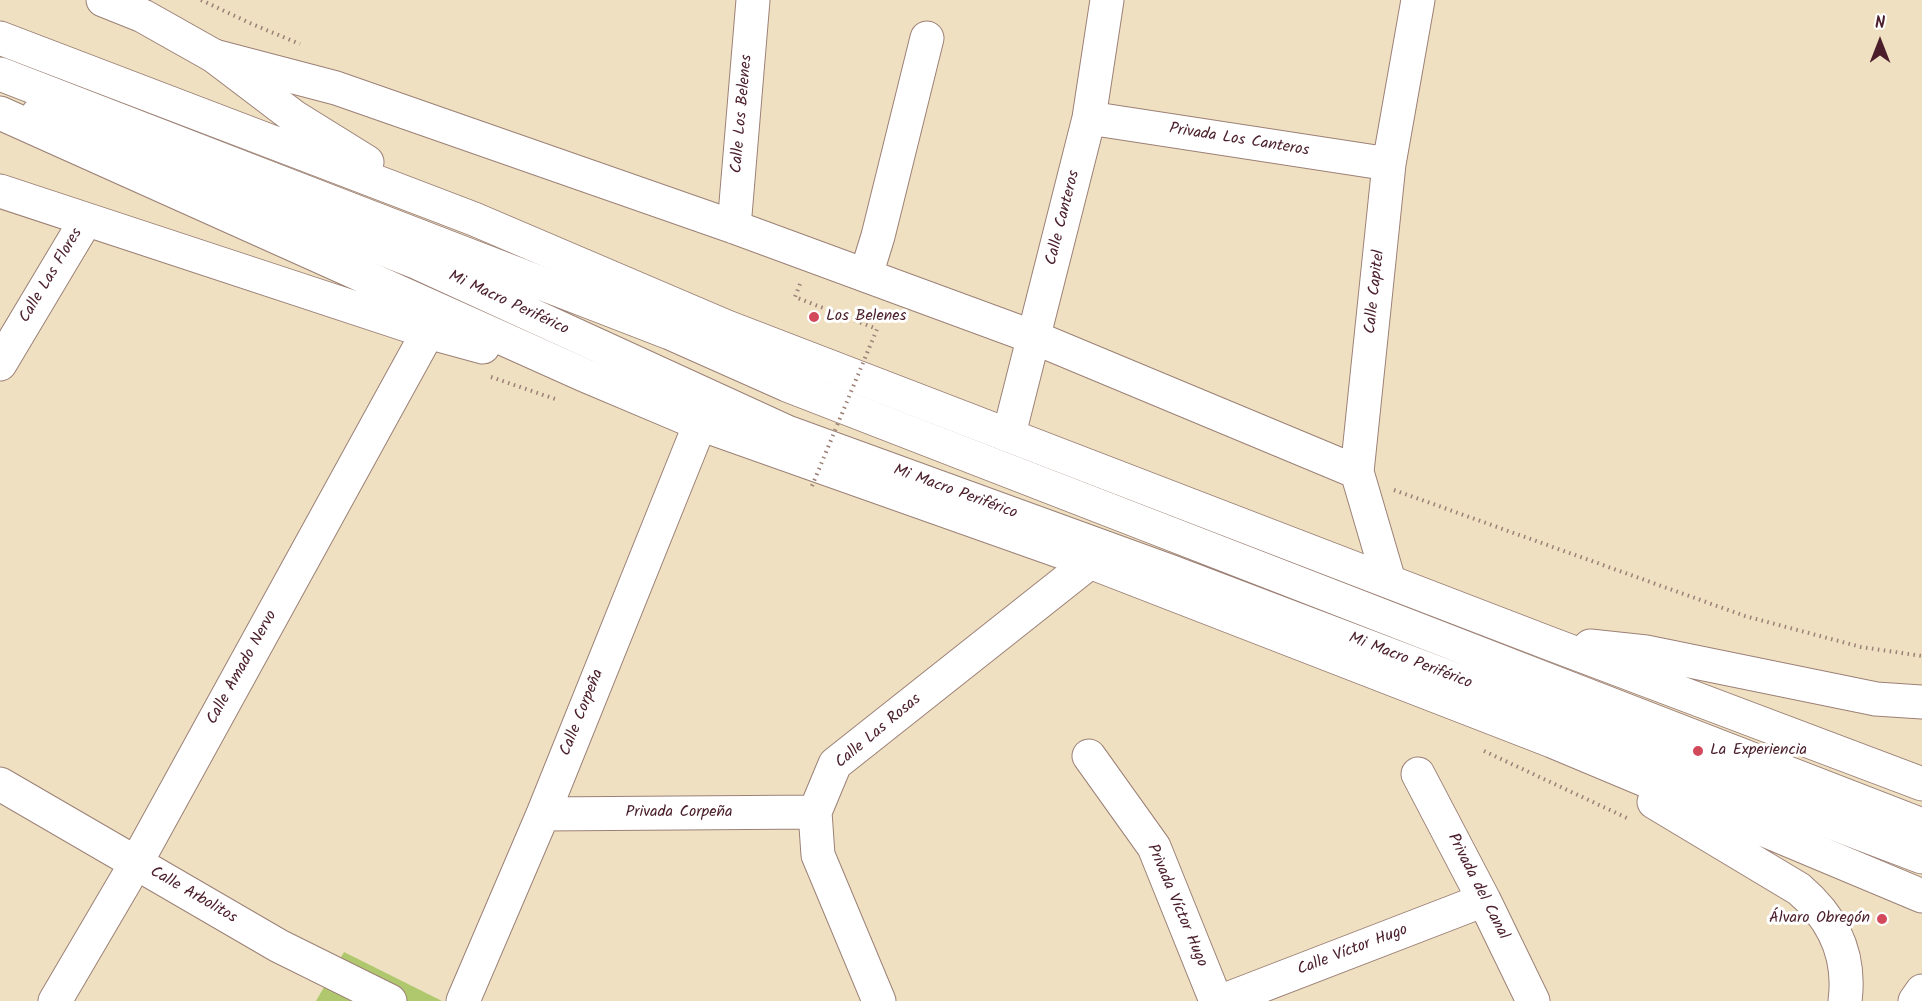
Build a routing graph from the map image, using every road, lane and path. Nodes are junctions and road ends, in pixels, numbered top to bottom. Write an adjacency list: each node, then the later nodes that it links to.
1 (104, 0): 5 (main road)
2 (753, 0): 17 (main road, Calle Los Belenes)
3 (1107, 0): 12 (main road, Calle Canteros)
4 (1418, 0): 13 (main road, Calle Capitel)
5 (145, 8): 8 (main road)
6 (0, 38): 15 (main road)
7 (927, 38): 18 (main road)
8 (214, 56): 15 (main road); 17 (main road)
9 (0, 74): 39 (main road, Mi Macro Periférico)
10 (0, 99): 40 (main road, Mi Macro Periférico)
11 (0, 113): 23 (main road)
12 (1089, 118): 13 (main road, Privada Los Canteros); 21 (main road, Calle Canteros)
13 (1389, 164): 26 (main road, Calle Capitel)
14 (0, 191): 16 (main road)
15 (474, 219): 25 (main road)
16 (86, 220): 20 (main road); 22 (main road, Calle Las Flores)
17 (734, 227): 18 (main road)
18 (866, 275): 21 (main road)
19 (809, 287): 27 (path, bridge)
20 (428, 332): 23 (main road); 41 (main road, Calle Amado Nervo)
21 (1033, 337): 25 (main road, Calle Canteros); 26 (main road)
22 (0, 364)
23 (584, 375): 24 (main road)
24 (700, 424): 28 (main road); 38 (main road, Calle Corpeña)
25 (1008, 434): 29 (main road)
26 (1357, 472): 29 (main road, Calle Capitel)
27 (812, 486)
28 (1090, 561): 32 (main road); 37 (main road, Calle Las Rosas)
29 (1389, 581): 30 (main road)
30 (1551, 644): 31 (main road); 36 (main road)
31 (1922, 702)
32 (1552, 741): 42 (main road); 52 (main road)
33 (1089, 756): 49 (main road, Privada Víctor Hugo)
34 (1419, 774): 43 (main road, Privada del Canal)
35 (0, 784): 41 (main road, Calle Arbolitos)
36 (1922, 784)
37 (814, 812): 38 (main road, Privada Corpeña); 48 (main road, Calle Las Rosas)
38 (543, 814): 47 (main road, Calle Corpeña)
39 (1922, 825)
40 (1922, 857)
41 (136, 863): 45 (main road, Calle Amado Nervo); 46 (main road, Calle Arbolitos)
42 (1922, 896)
43 (1484, 900): 50 (main road, Calle Víctor Hugo); 51 (main road, Privada del Canal)
44 (1922, 992): 53 (main road)
45 (55, 1001)
46 (390, 1001)
47 (464, 1001)
48 (879, 1001)
49 (1216, 1001)
50 (1222, 1001)
51 (1533, 1001)
52 (1845, 1001)
53 (1915, 1001)

